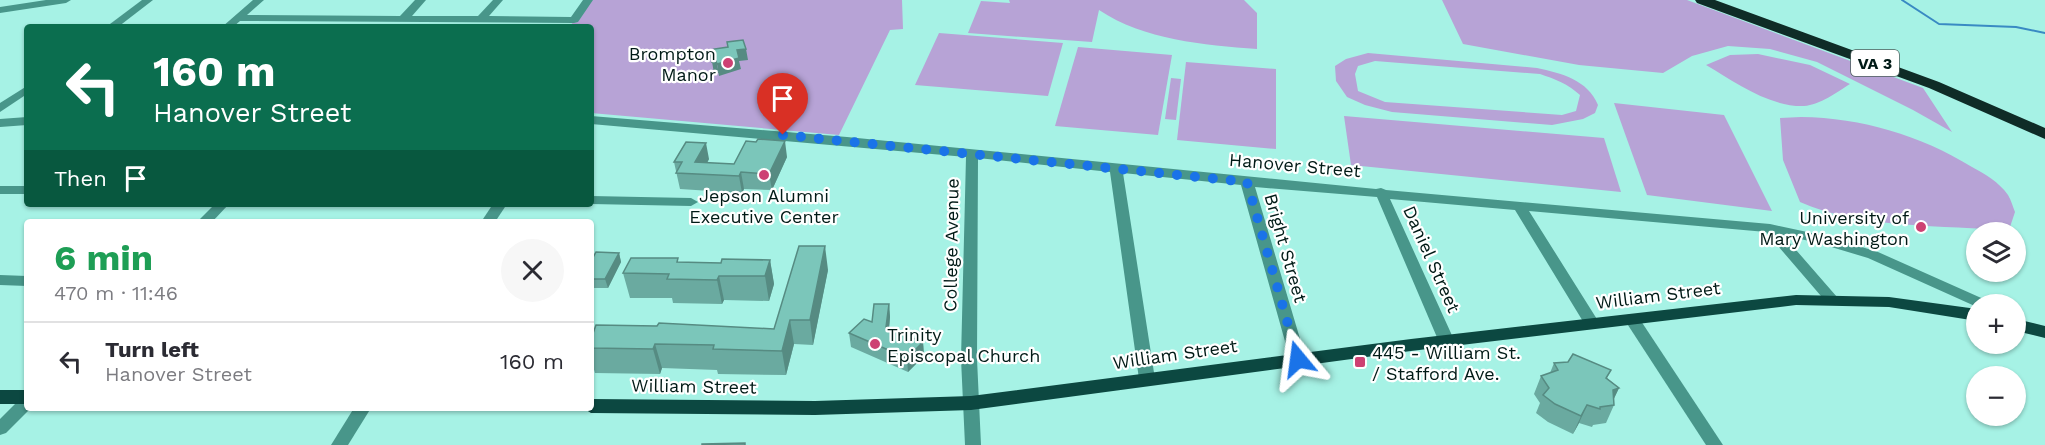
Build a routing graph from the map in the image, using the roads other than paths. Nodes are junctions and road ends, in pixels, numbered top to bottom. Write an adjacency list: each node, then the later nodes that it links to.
1 (66, 0): 9 (street)
2 (148, 0): 14 (street)
3 (259, 0): 10 (street)
4 (421, 0): 11 (street)
5 (498, 0): 12 (street)
6 (588, 0): 13 (street)
7 (1702, 0): 23 (highway, VA 3)
8 (1721, 0): 22 (highway, VA 3)
9 (0, 10)
10 (238, 18): 11 (street); 15 (street)
11 (404, 18): 12 (street); 16 (street)
12 (482, 18): 13 (street)
13 (521, 23)
14 (115, 24)
15 (231, 24)
16 (398, 24)
17 (24, 91): 18 (street)
18 (0, 108)
19 (594, 120): 24 (street, Hanover Street)
20 (24, 121): 21 (street)
21 (0, 123)
22 (2045, 125)
23 (2045, 134)
24 (972, 153): 25 (street, Hanover Street); 51 (street, College Avenue)
25 (1116, 168): 26 (street, Hanover Street); 48 (street)
26 (1247, 182): 29 (street, Hanover Street); 47 (street, Bright Street)
27 (0, 189): 28 (street)
28 (24, 190)
29 (1381, 192): 32 (street, Hanover Street); 46 (street, Daniel Street)
30 (594, 200): 31 (street)
31 (691, 202)
32 (1519, 205): 35 (street, Hanover Street); 43 (street)
33 (219, 207): 34 (street)
34 (207, 219)
35 (1770, 228): 38 (street, Hanover Street); 39 (street)
36 (0, 280): 37 (street)
37 (24, 280)
38 (1966, 296)
39 (1832, 300): 40 (main road, William Street); 41 (main road, William Street)
40 (1966, 313)
41 (1632, 319): 43 (main road, William Street); 58 (street)
42 (2026, 323): 45 (street)
43 (1592, 324): 46 (main road, William Street)
44 (2026, 327): 45 (main road)
45 (2045, 332)
46 (1447, 342): 47 (main road, William Street)
47 (1298, 359): 48 (main road, William Street)
48 (1147, 379): 51 (main road, William Street)
49 (0, 397): 50 (main road)
50 (24, 397)
51 (971, 403): 53 (main road, William Street); 57 (street, College Avenue)
52 (24, 405): 55 (street)
53 (594, 406)
54 (361, 411): 56 (street)
55 (0, 429)
56 (339, 445)
57 (973, 445)
58 (1715, 445)

